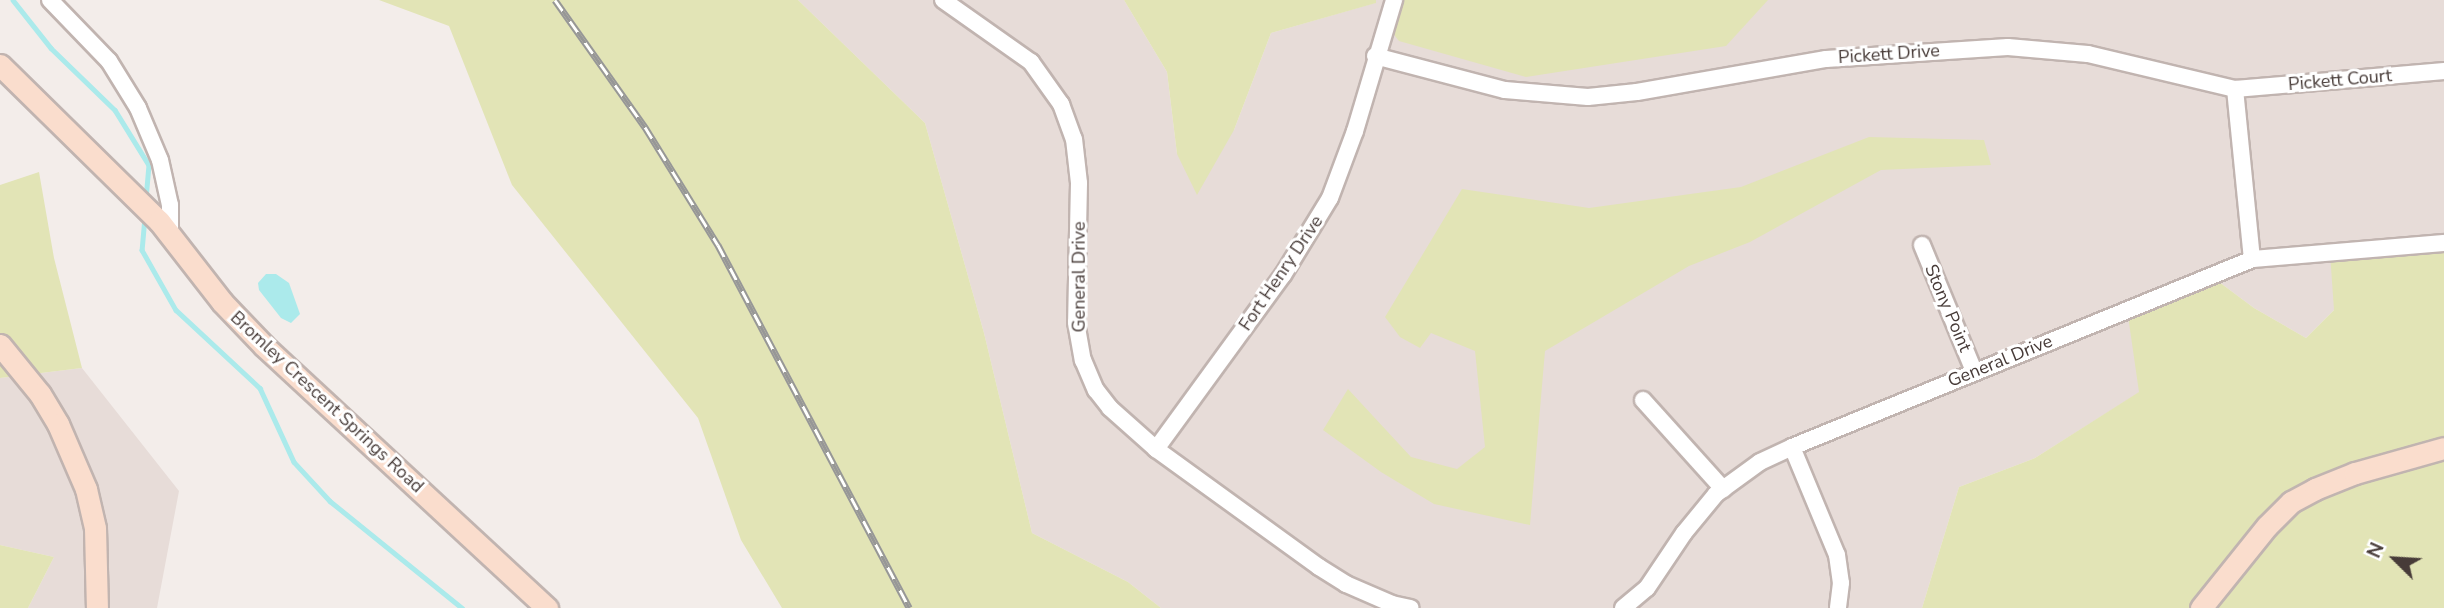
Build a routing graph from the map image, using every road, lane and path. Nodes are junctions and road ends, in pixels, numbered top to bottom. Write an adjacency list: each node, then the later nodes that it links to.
1 (50, 0): 8 (street)
2 (943, 0): 17 (street, General Drive)
3 (1394, 0): 4 (street, Fort Henry Drive)
4 (1375, 56): 7 (street, Pickett Drive); 17 (street, Fort Henry Drive)
5 (0, 65): 8 (street, Bromley Crescent Springs Road)
6 (2444, 71): 7 (street, Pickett Court)
7 (2235, 89): 11 (street)
8 (164, 228): 20 (street, Bromley Crescent Springs Road)
9 (2444, 243): 11 (street, General Drive)
10 (1922, 245): 13 (street, Stony Point)
11 (2252, 259): 13 (street, General Drive)
12 (0, 345): 19 (street)
13 (1974, 371): 15 (street, General Drive)
14 (1643, 400): 18 (street)
15 (1792, 447): 18 (street, General Drive); 23 (street)
16 (2444, 448): 24 (street)
17 (1156, 449): 21 (street, General Drive)
18 (1723, 489): 22 (street, General Drive)
19 (97, 608)
20 (547, 608)
21 (1411, 608)
22 (1622, 608)
23 (1838, 608)
24 (2201, 608)

